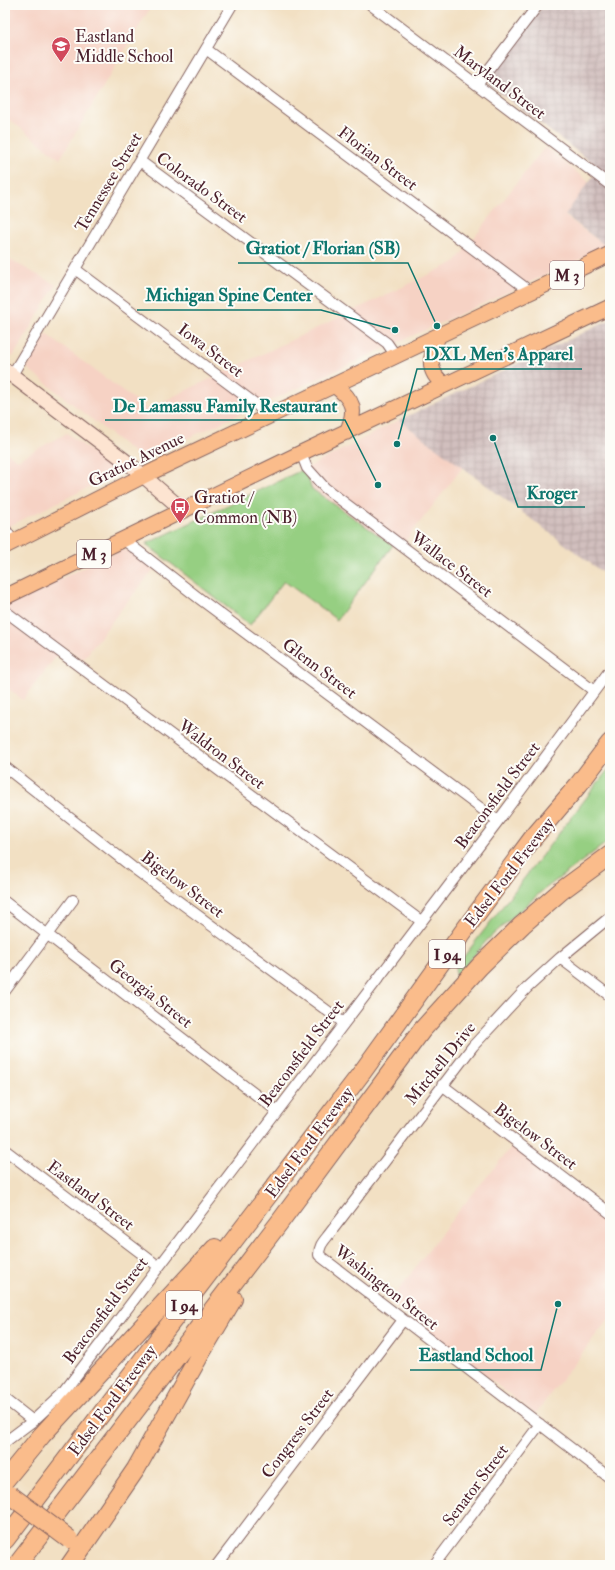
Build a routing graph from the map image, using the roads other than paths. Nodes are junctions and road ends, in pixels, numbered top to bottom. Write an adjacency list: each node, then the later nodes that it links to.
1 (232, 5): 4 (street, Tennessee Street)
2 (371, 5): 5 (street, Maryland Street)
3 (538, 5): 5 (street)
4 (206, 49): 6 (street, Tennessee Street); 10 (street, Florian Street)
5 (477, 85): 7 (street, Maryland Street)
6 (140, 161): 9 (street, Tennessee Street); 13 (street, Colorado Street)
7 (610, 185)
8 (610, 254): 10 (main road, Gratiot Avenue / M 3)
9 (75, 269): 14 (street, Tennessee Street); 17 (street, Iowa Street)
10 (531, 292): 12 (main road, Gratiot Avenue / M 3)
11 (610, 308): 16 (main road, M 3)
12 (438, 336): 13 (main road, Gratiot Avenue / M 3); 16 (main road)
13 (396, 356): 15 (main road, Gratiot Avenue / M 3)
14 (8, 373): 20 (street)
15 (334, 385): 17 (main road, Gratiot Avenue / M 3); 18 (main road)
16 (445, 385): 18 (main road, M 3)
17 (268, 417): 20 (main road, Gratiot Avenue / M 3)
18 (346, 432): 19 (main road, M 3)
19 (301, 453): 21 (main road, M 3); 28 (street, Wallace Street)
20 (143, 476): 21 (street); 24 (main road, Gratiot Avenue / M 3)
21 (184, 511): 23 (main road, M 3)
22 (5, 529): 24 (street)
23 (124, 540): 25 (main road, M 3); 31 (street, Glenn Street)
24 (10, 544)
25 (5, 597)
26 (5, 611): 36 (street, Waldron Street)
27 (610, 670): 28 (street, Beaconsfield Street)
28 (594, 691): 31 (street, Beaconsfield Street)
29 (610, 743): 42 (highway, Edsel Ford Freeway / I 94)
30 (5, 767): 41 (street, Bigelow Street)
31 (498, 821): 36 (street, Beaconsfield Street)
32 (610, 855): 47 (highway, Edsel Ford Freeway / I 94)
33 (73, 900): 37 (street)
34 (5, 902): 37 (street, Georgia Street)
35 (610, 917): 38 (street, Mitchell Drive)
36 (421, 921): 41 (street, Beaconsfield Street)
37 (48, 935): 39 (street); 44 (street, Georgia Street)
38 (560, 958): 40 (street); 43 (street, Mitchell Drive)
39 (5, 991)
40 (610, 996)
41 (344, 1023): 44 (street, Beaconsfield Street)
42 (363, 1071): 56 (highway); 57 (highway, Edsel Ford Freeway / I 94)
43 (442, 1085): 46 (street, Bigelow Street); 48 (street, Mitchell Drive)
44 (277, 1111): 49 (street, Beaconsfield Street)
45 (5, 1150): 49 (street, Eastland Street)
46 (610, 1213)
47 (279, 1223): 58 (highway); 59 (highway, Edsel Ford Freeway / I 94)
48 (319, 1251): 50 (street, Washington Street)
49 (158, 1266): 52 (street, Beaconsfield Street)
50 (403, 1320): 53 (street, Washington Street); 60 (street, Congress Street)
51 (5, 1399): 52 (street)
52 (34, 1421): 54 (street, Beaconsfield Street)
53 (540, 1424): 55 (street, Washington Street); 61 (street, Senator Street)
54 (5, 1442)
55 (610, 1478)
56 (7, 1489): 58 (highway, bridge)
57 (5, 1540)
58 (73, 1561)
59 (17, 1565)
60 (217, 1565)
61 (434, 1565)

